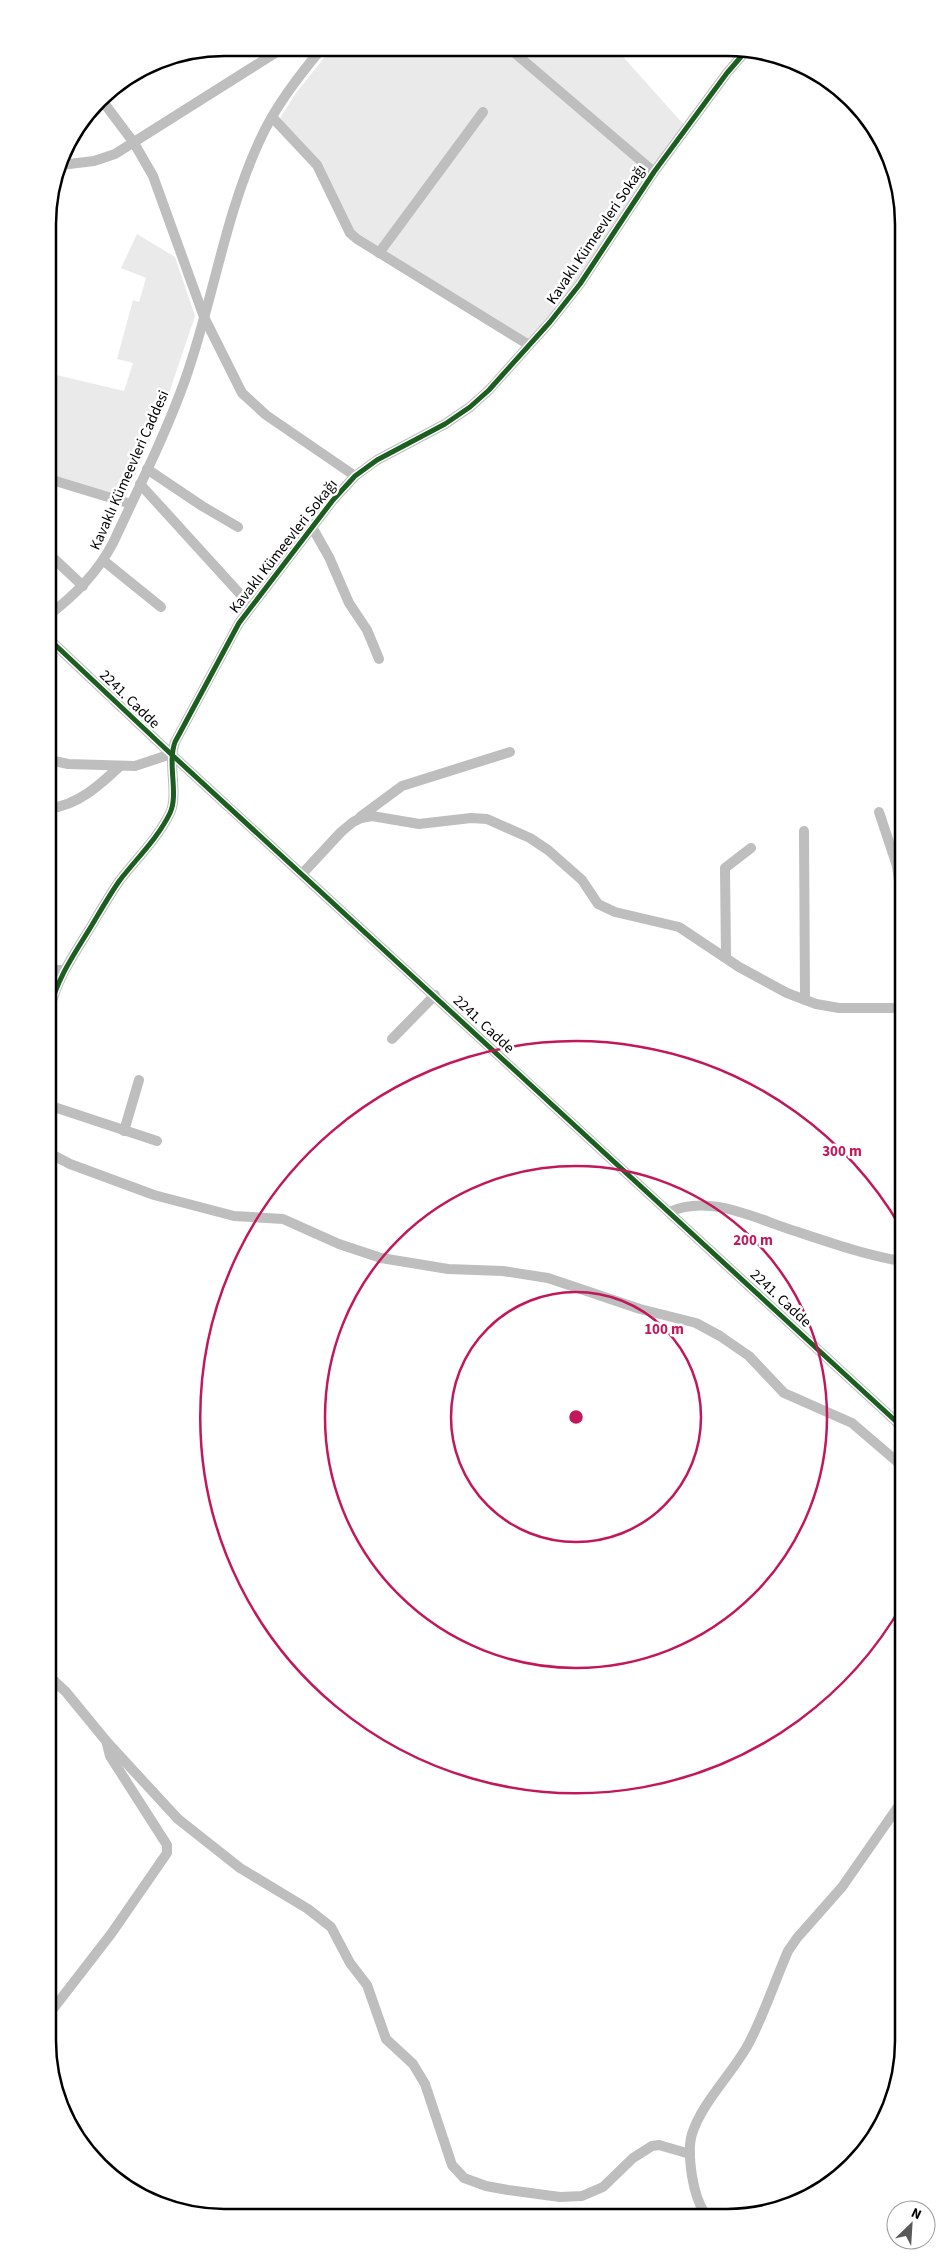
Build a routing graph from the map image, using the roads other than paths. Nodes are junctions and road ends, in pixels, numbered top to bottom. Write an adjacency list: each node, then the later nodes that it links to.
1 (519, 56): 10 (street, Kavaklı Kümeevleri Sokağı)
2 (269, 57): 8 (street)
3 (315, 57): 7 (street, Kavaklı Kümeevleri Caddesi)
4 (740, 57): 10 (street, Kavaklı Kümeevleri Sokağı)
5 (105, 105): 8 (street)
6 (483, 112): 11 (street)
7 (272, 117): 11 (street); 12 (street, Kavaklı Kümeevleri Caddesi)
8 (134, 143): 9 (street); 12 (street)
9 (68, 163)
10 (654, 172): 13 (street, Kavaklı Kümeevleri Sokağı)
11 (379, 253): 13 (street)
12 (204, 317): 14 (street, Kavaklı Kümeevleri Caddesi); 15 (street, Kavaklı Kümeevleri Sokağı)
13 (529, 345): 15 (street, Kavaklı Kümeevleri Sokağı)
14 (147, 469): 17 (street, Kavaklı Kümeevleri Caddesi); 19 (street)
15 (356, 476): 20 (street, Kavaklı Kümeevleri Sokağı)
16 (57, 481): 18 (street)
17 (140, 484): 18 (street, Kavaklı Kümeevleri Caddesi); 24 (street, Kavaklı Kümeevleri Sokağı)
18 (131, 504): 22 (street, Kavaklı Kümeevleri Caddesi)
19 (238, 527)
20 (312, 527): 24 (street, Kavaklı Kümeevleri Sokağı); 28 (street, Kavaklı Kümeevleri Sokağı)
21 (57, 561): 23 (street)
22 (104, 561): 23 (street, Kavaklı Kümeevleri Caddesi); 25 (street)
23 (83, 586): 26 (street, Kavaklı Kümeevleri Caddesi)
24 (251, 606): 30 (street, Kavaklı Kümeevleri Sokağı)
25 (162, 607)
26 (57, 608)
27 (57, 646): 30 (street, 2241. Cadde)
28 (378, 660)
29 (510, 752): 35 (street)
30 (170, 754): 32 (street); 39 (street, 2241. Cadde); 42 (street)
31 (57, 761): 32 (street)
32 (120, 766): 33 (street)
33 (57, 808)
34 (879, 812): 38 (street)
35 (357, 819): 39 (street); 40 (street)
36 (804, 831): 45 (street)
37 (751, 848): 40 (street)
38 (895, 859)
39 (302, 874): 44 (street, 2241. Cadde)
40 (726, 958): 45 (street)
41 (57, 970): 42 (street)
42 (64, 970): 43 (street)
43 (57, 985)
44 (435, 995): 47 (street); 53 (street, 2241. Cadde)
45 (805, 1000): 46 (street)
46 (895, 1008)
47 (392, 1039)
48 (139, 1080): 50 (street)
49 (57, 1108): 50 (street)
50 (124, 1131): 51 (street)
51 (157, 1141)
52 (56, 1157): 56 (street)
53 (669, 1212): 54 (street); 55 (street, 2241. Cadde)
54 (894, 1259)
55 (894, 1420)
56 (894, 1459)
57 (56, 1683): 58 (street)
58 (107, 1742): 60 (street); 61 (street)
59 (894, 1812): 61 (street)
60 (56, 2004)
61 (690, 2154): 62 (street)
62 (703, 2209)

